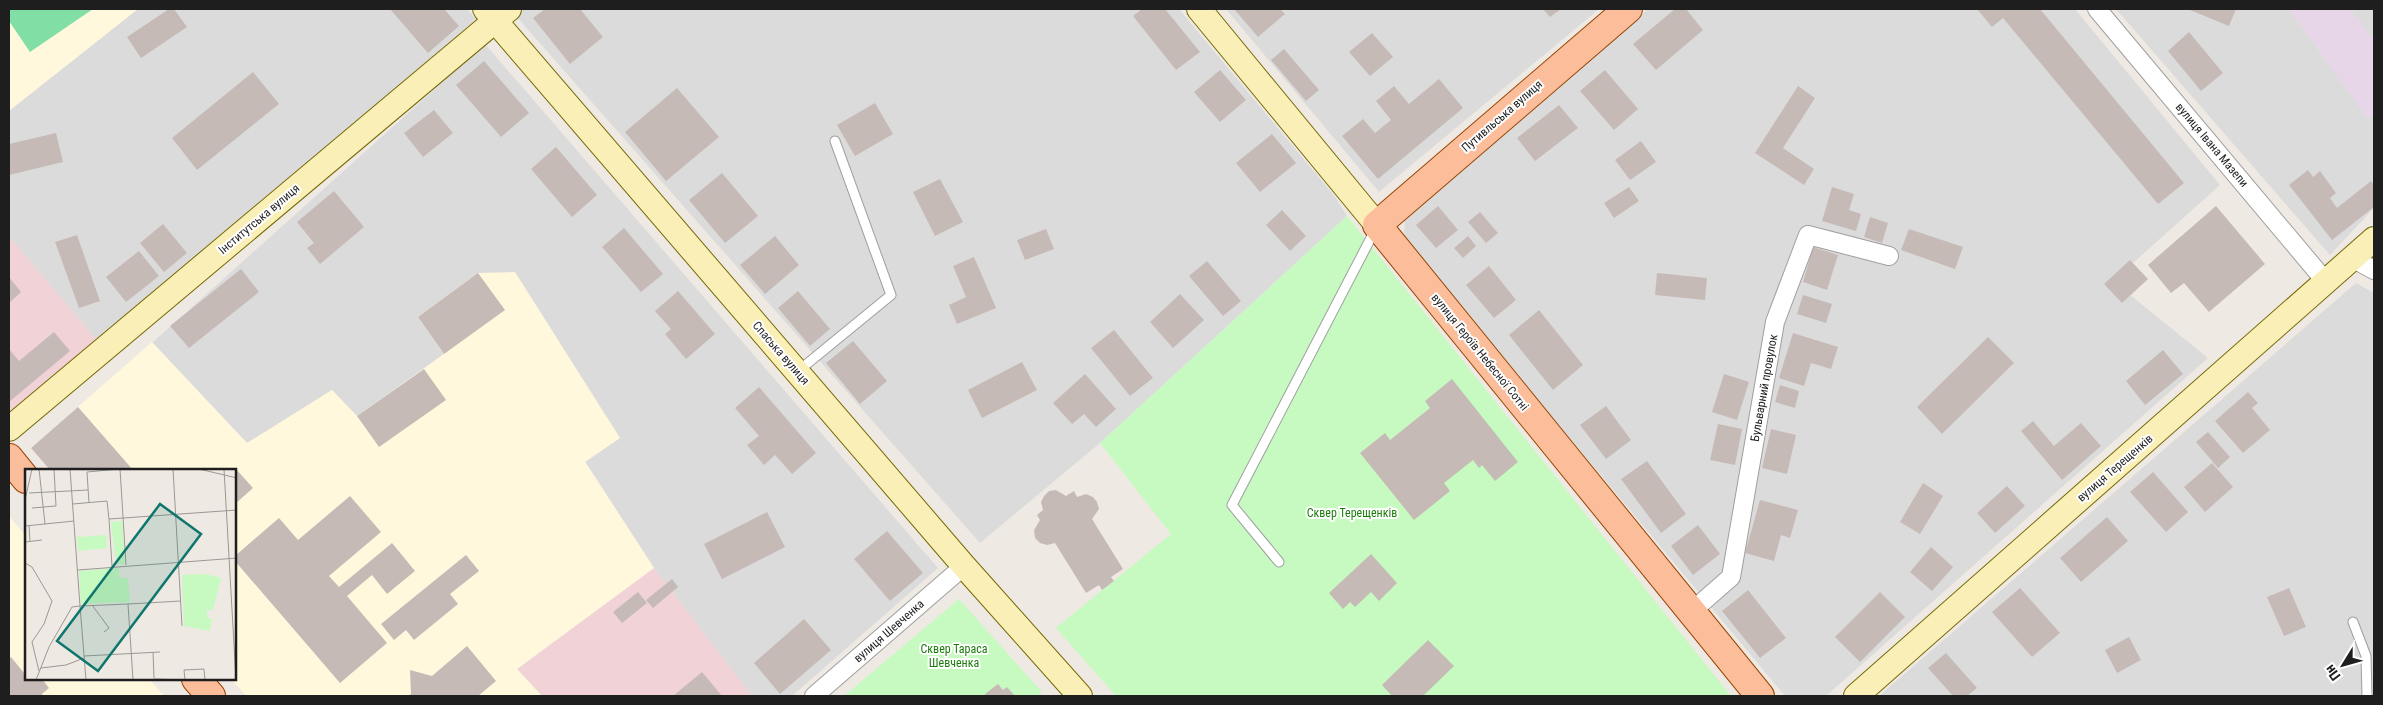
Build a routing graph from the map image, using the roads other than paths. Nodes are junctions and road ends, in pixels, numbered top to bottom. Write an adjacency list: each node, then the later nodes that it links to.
1 (1199, 9): 6 (street, вулиця Героїв Небесної Сотні)
2 (1628, 9): 6 (main road, Путивльська вулиця)
3 (2097, 9): 11 (street, вулиця Івана Мазепи)
4 (496, 13): 12 (street, Спаська вулиця); 13 (street, Інститутська вулиця)
5 (835, 141): 12 (lane)
6 (1377, 225): 16 (lane); 18 (main road, вулиця Героїв Небесної Сотні)
7 (2374, 239): 9 (street, вулиця Терещенків)
8 (1889, 256): 18 (street, Бульварний провулок)
9 (2352, 258): 10 (street); 11 (street, вулиця Терещенків)
10 (2374, 270)
11 (2326, 282): 25 (street, вулиця Терещенків)
12 (797, 372): 17 (street, Спаська вулиця)
13 (9, 429)
14 (9, 458): 15 (main road)
15 (25, 478)
16 (1279, 562)
17 (964, 566): 22 (street, вулиця Шевченка); 23 (street, Спаська вулиця)
18 (1691, 612): 24 (main road, вулиця Героїв Небесної Сотні)
19 (2353, 622): 26 (lane)
20 (197, 680): 21 (main road)
21 (211, 696)
22 (814, 696)
23 (1080, 696)
24 (1760, 696)
25 (1856, 696)
26 (2367, 696)

